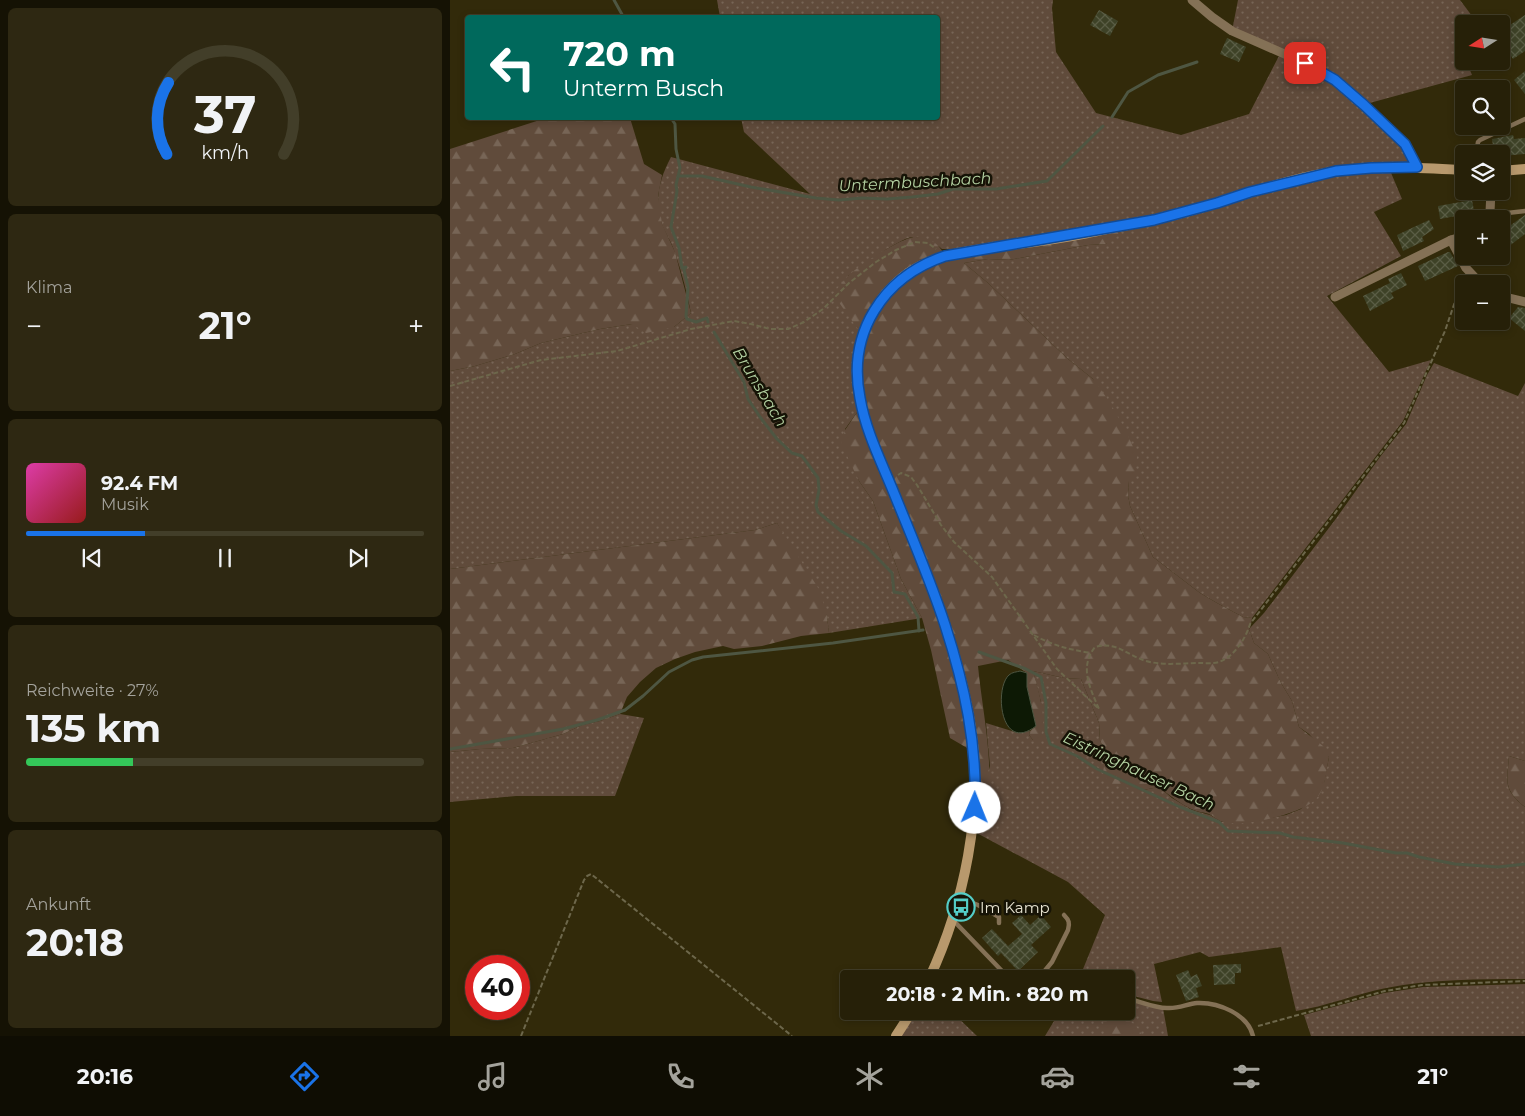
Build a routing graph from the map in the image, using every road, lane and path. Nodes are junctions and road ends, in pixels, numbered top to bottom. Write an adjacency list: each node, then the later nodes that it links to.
1 (1192, 0): 4 (street)
2 (1525, 119): 3 (lane)
3 (1478, 145)
4 (1417, 167): 5 (street); 12 (street)
5 (1455, 169)
6 (1525, 169): 7 (street)
7 (1510, 170)
8 (1525, 211): 9 (lane)
9 (1510, 214)
10 (1455, 239): 11 (street)
11 (1450, 240): 13 (street); 15 (street)
12 (940, 258): 18 (path); 19 (street)
13 (1466, 268): 14 (street); 21 (path)
14 (1473, 275)
15 (1335, 297)
16 (1510, 298): 17 (street)
17 (1525, 302)
18 (450, 386)
19 (889, 479): 20 (path); 22 (street)
20 (1032, 634): 21 (path); 21 (path)
21 (1091, 653)
22 (958, 897): 24 (street); 25 (lane)
23 (1064, 915): 28 (lane)
24 (952, 919): 26 (street); 27 (lane)
25 (1000, 923)
26 (932, 970)
27 (1001, 970)
28 (1045, 970)
29 (1525, 981): 32 (path)
30 (1135, 1000): 32 (lane)
31 (906, 1020): 35 (street)
32 (1251, 1028): 36 (lane)
33 (521, 1036): 34 (path)
34 (792, 1036)
35 (896, 1036)
36 (1253, 1036)

